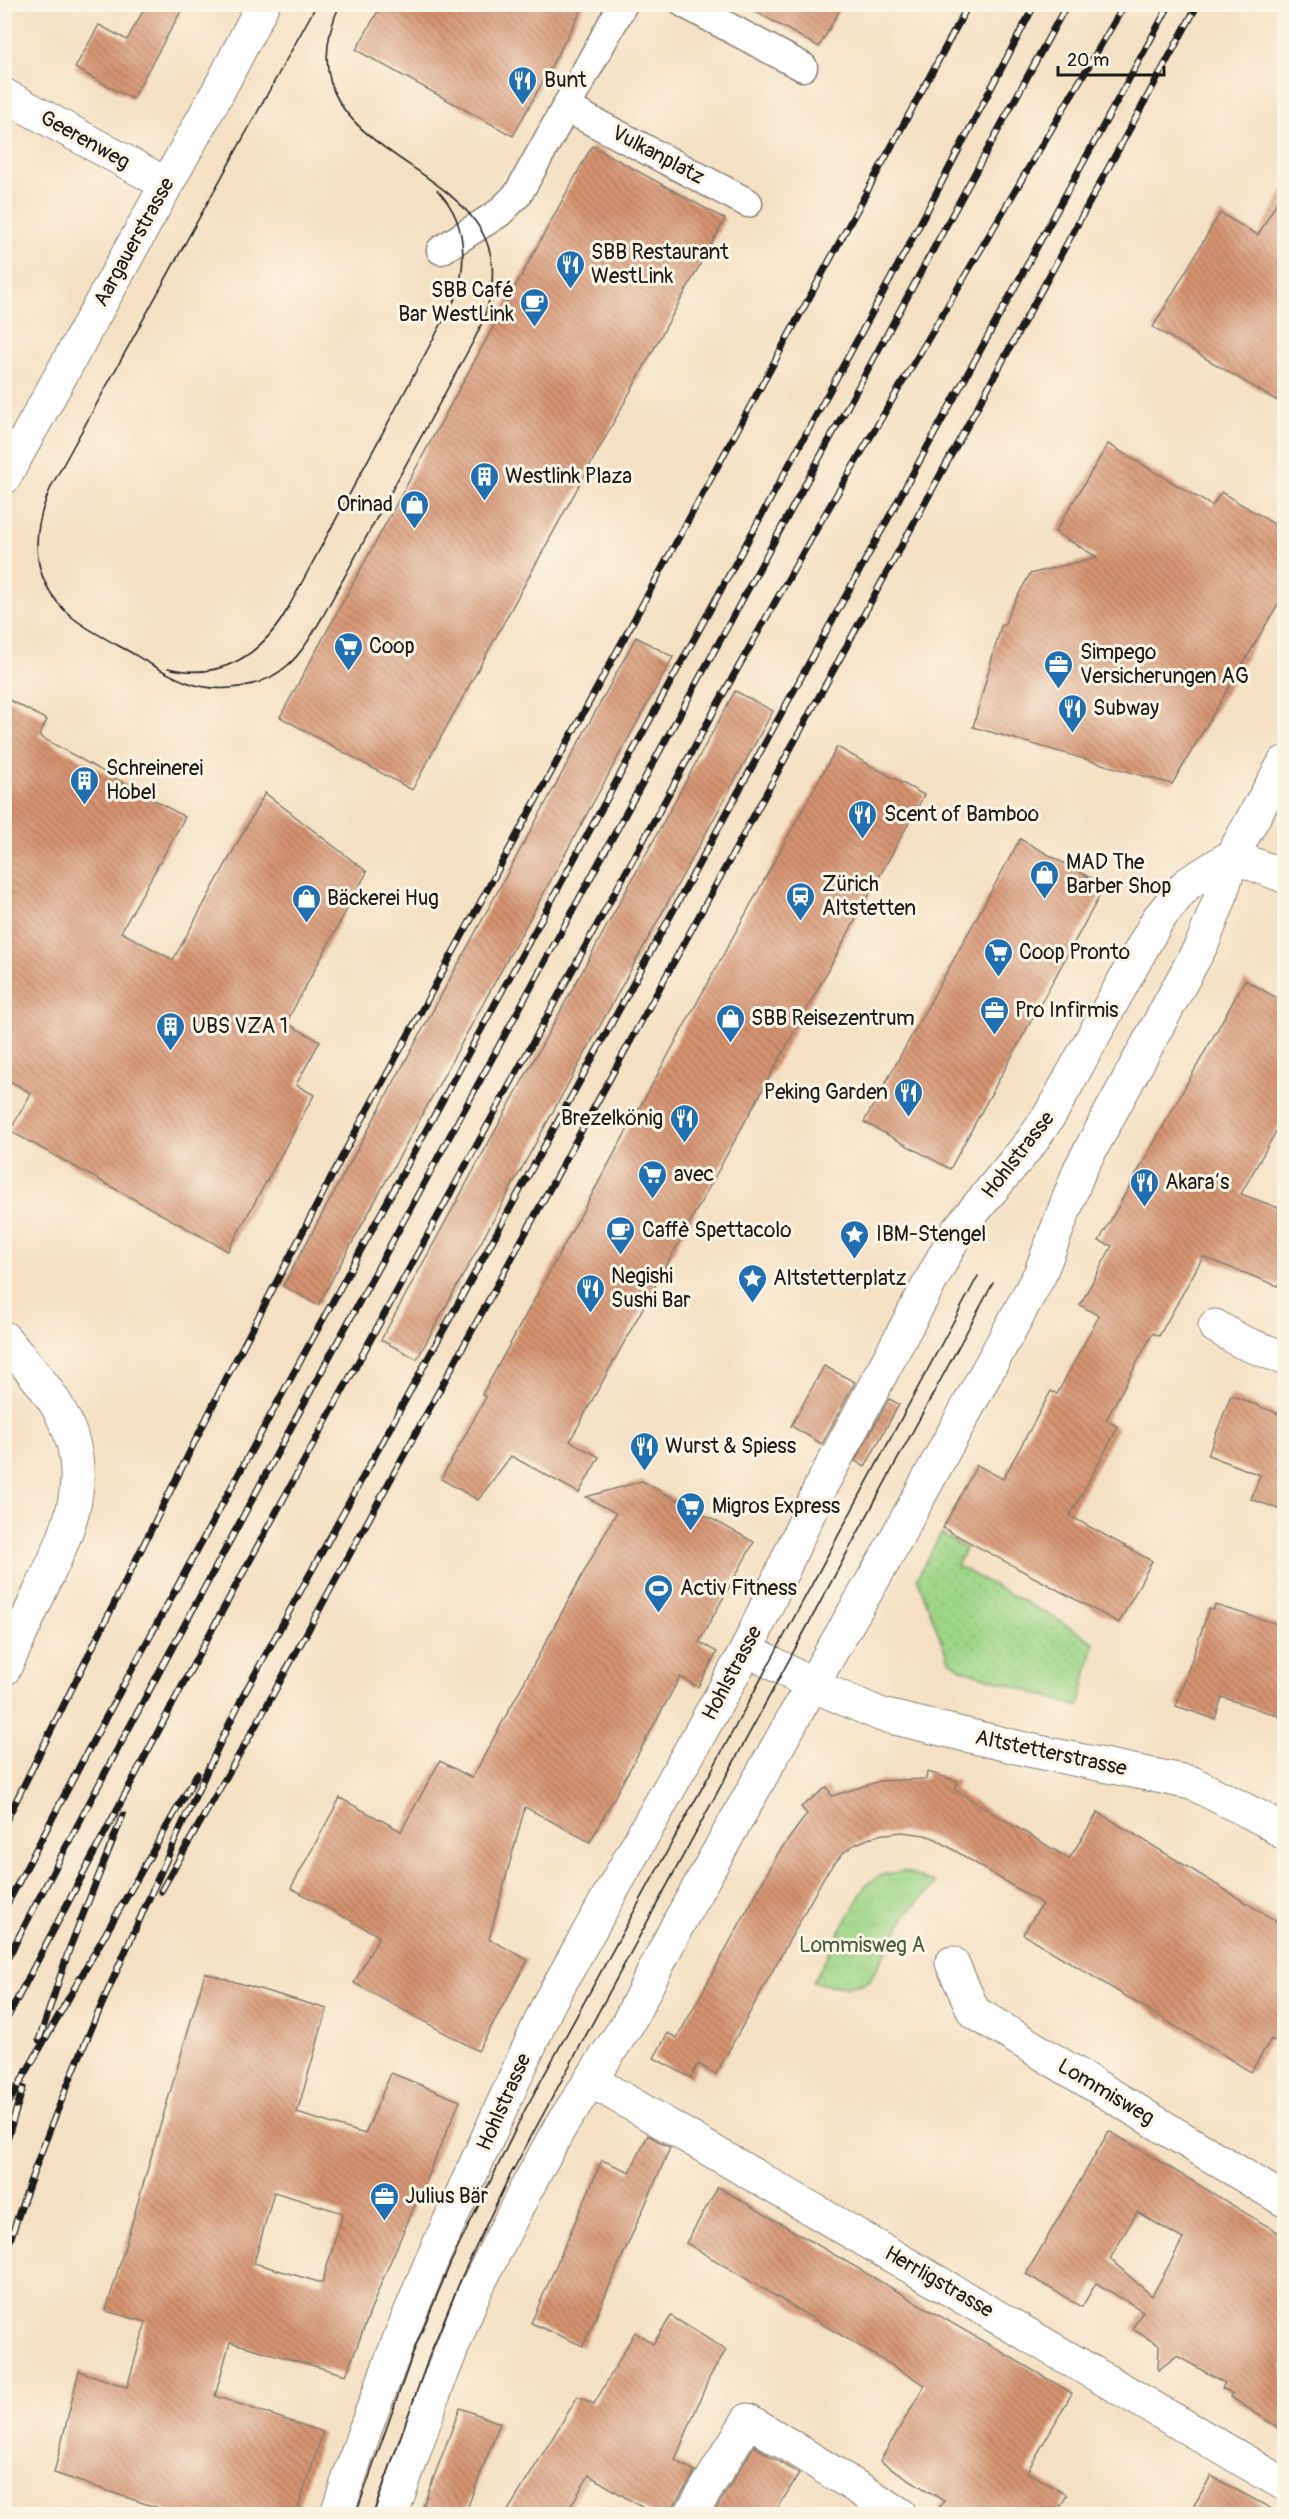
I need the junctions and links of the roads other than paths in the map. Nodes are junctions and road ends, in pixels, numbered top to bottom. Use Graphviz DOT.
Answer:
graph roads {
  1 [pos="263,4"];
  2 [pos="623,4"];
  3 [pos="685,4"];
  4 [pos="803,68"];
  5 [pos="4,95"];
  6 [pos="567,108"];
  7 [pos="166,184"];
  8 [pos="748,202"];
  9 [pos="441,250"];
  10 [pos="4,478"];
  11 [pos="1284,763"];
  12 [pos="1232,856"];
  13 [pos="1284,876"];
  14 [pos="1215,1326"];
  15 [pos="4,1338"];
  16 [pos="1284,1359"];
  17 [pos="747,1649"];
  18 [pos="4,1669"];
  19 [pos="812,1685"];
  20 [pos="1284,1833"];
  21 [pos="952,1963"];
  22 [pos="592,2081"];
  23 [pos="1284,2200"];
  24 [pos="1284,2484"];
  25 [pos="337,2514"];
  26 [pos="392,2514"];
  27 [pos="691,2514"];
  28 [pos="900,2514"];
  1 -- 7 [label="street, Aargauerstrasse"];
  2 -- 6 [label="street"];
  3 -- 4 [label="street"];
  5 -- 7 [label="street, Geerenweg"];
  6 -- 8 [label="street, Vulkanplatz"];
  6 -- 9 [label="street"];
  7 -- 10 [label="street, Aargauerstrasse"];
  11 -- 12 [label="street, Hohlstrasse"];
  12 -- 13 [label="street"];
  12 -- 17 [label="street, Hohlstrasse"];
  12 -- 19 [label="street, Hohlstrasse"];
  14 -- 16 [label="street"];
  15 -- 18 [label="street"];
  17 -- 19 [label="street, Altstetterstrasse"];
  17 -- 25 [label="street, Hohlstrasse"];
  19 -- 20 [label="street, Altstetterstrasse"];
  19 -- 22 [label="street, Hohlstrasse"];
  21 -- 23 [label="street, Lommisweg"];
  22 -- 24 [label="street, Herrligstrasse"];
  22 -- 26 [label="street, Hohlstrasse"];
  27 -- 28 [label="street"];
}
